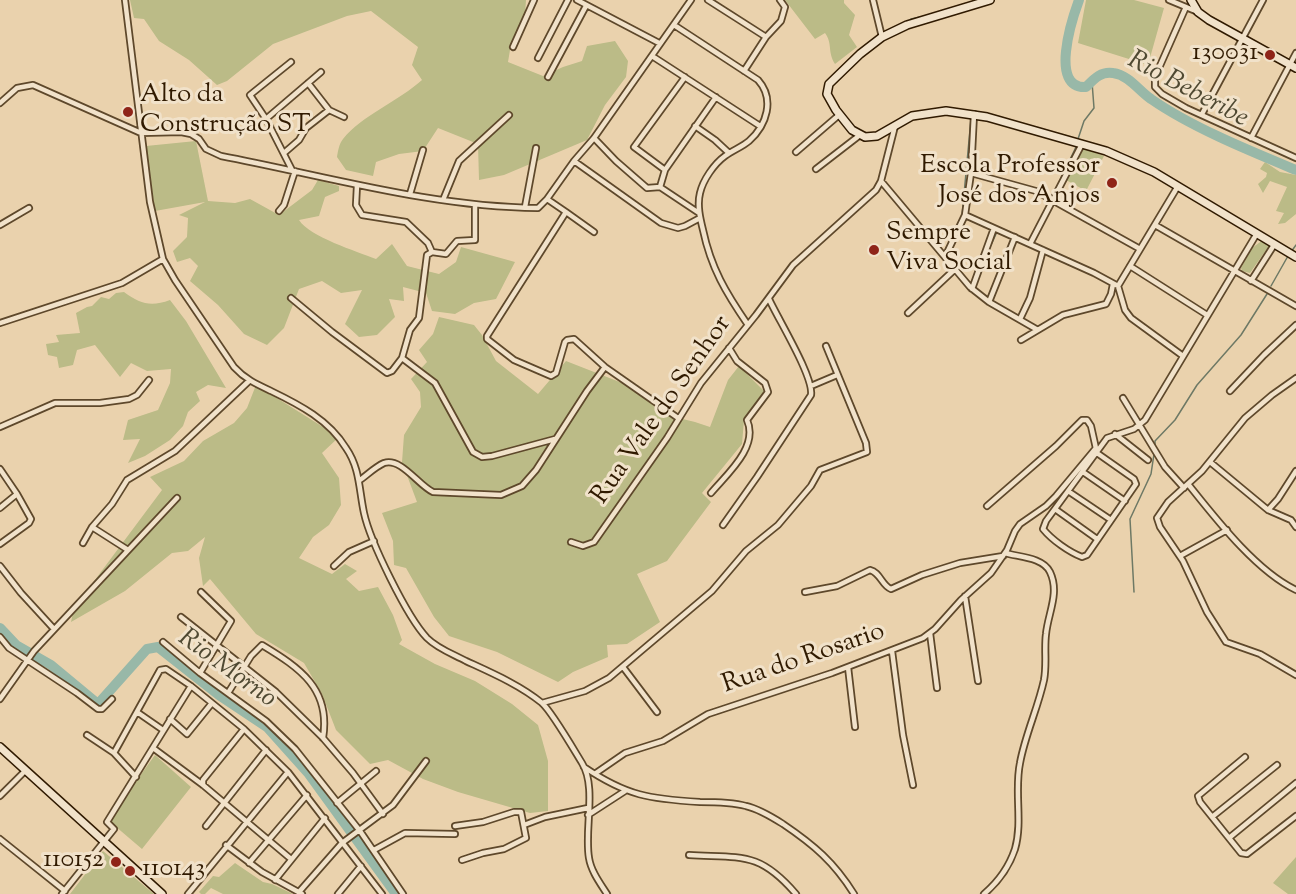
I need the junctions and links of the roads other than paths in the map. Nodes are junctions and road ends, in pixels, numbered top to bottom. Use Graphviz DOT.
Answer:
graph roads {
  1 [pos="125,0"];
  2 [pos="534,0"];
  3 [pos="568,0"];
  4 [pos="577,0"];
  5 [pos="691,0"];
  6 [pos="708,0"];
  7 [pos="780,0"];
  8 [pos="873,0"];
  9 [pos="990,0"];
  10 [pos="1168,0"];
  11 [pos="1263,0"];
  12 [pos="1191,2"];
  13 [pos="586,6"];
  14 [pos="674,25"];
  15 [pos="766,37"];
  16 [pos="882,37"];
  17 [pos="1242,39"];
  18 [pos="659,44"];
  19 [pos="513,47"];
  20 [pos="1296,53"];
  21 [pos="652,56"];
  22 [pos="538,58"];
  23 [pos="291,62"];
  24 [pos="1293,66"];
  25 [pos="744,71"];
  26 [pos="321,72"];
  27 [pos="548,77"];
  28 [pos="685,77"];
  29 [pos="308,83"];
  30 [pos="716,97"];
  31 [pos="0,103"];
  32 [pos="329,110"];
  33 [pos="974,114"];
  34 [pos="1202,114"];
  35 [pos="509,115"];
  36 [pos="839,115"];
  37 [pos="344,117"];
  38 [pos="266,119"];
  39 [pos="895,125"];
  40 [pos="695,126"];
  41 [pos="760,126"];
  42 [pos="141,133"];
  43 [pos="862,136"];
  44 [pos="594,138"];
  45 [pos="1251,138"];
  46 [pos="1079,143"];
  47 [pos="537,148"];
  48 [pos="423,150"];
  49 [pos="796,152"];
  50 [pos="284,153"];
  51 [pos="729,153"];
  52 [pos="1296,158"];
  53 [pos="574,160"];
  54 [pos="816,169"];
  55 [pos="665,170"];
  56 [pos="294,171"];
  57 [pos="971,173"];
  58 [pos="881,181"];
  59 [pos="357,185"];
  60 [pos="1178,186"];
  61 [pos="660,187"];
  62 [pos="410,194"];
  63 [pos="547,199"];
  64 [pos="443,200"];
  65 [pos="1054,200"];
  66 [pos="475,206"];
  67 [pos="525,207"];
  68 [pos="29,208"];
  69 [pos="279,211"];
  70 [pos="566,212"];
  71 [pos="965,215"];
  72 [pos="700,216"];
  73 [pos="0,225"];
  74 [pos="1155,225"];
  75 [pos="994,228"];
  76 [pos="594,232"];
  77 [pos="1256,235"];
  78 [pos="1015,237"];
  79 [pos="1030,244"];
  80 [pos="1274,245"];
  81 [pos="1140,249"];
  82 [pos="1043,250"];
  83 [pos="432,252"];
  84 [pos="1293,255"];
  85 [pos="945,257"];
  86 [pos="164,259"];
  87 [pos="1130,266"];
  88 [pos="954,270"];
  89 [pos="1233,271"];
  90 [pos="1251,281"];
  91 [pos="1115,285"];
  92 [pos="972,289"];
  93 [pos="291,298"];
  94 [pos="769,299"];
  95 [pos="989,302"];
  96 [pos="1296,306"];
  97 [pos="908,313"];
  98 [pos="1208,315"];
  99 [pos="1020,319"];
  100 [pos="0,323"];
  101 [pos="748,324"];
  102 [pos="1296,325"];
  103 [pos="1036,329"];
  104 [pos="1021,340"];
  105 [pos="826,346"];
  106 [pos="729,348"];
  107 [pos="1183,356"];
  108 [pos="402,358"];
  109 [pos="605,367"];
  110 [pos="837,375"];
  111 [pos="1296,378"];
  112 [pos="148,380"];
  113 [pos="249,381"];
  114 [pos="811,387"];
  115 [pos="1230,391"];
  116 [pos="1124,399"];
  117 [pos="678,418"];
  118 [pos="1140,426"];
  119 [pos="0,427"];
  120 [pos="1115,434"];
  121 [pos="555,439"];
  122 [pos="1096,451"];
  123 [pos="1148,460"];
  124 [pos="1210,462"];
  125 [pos="0,469"];
  126 [pos="1296,471"];
  127 [pos="1083,472"];
  128 [pos="360,480"];
  129 [pos="1186,486"];
  130 [pos="1068,491"];
  131 [pos="711,493"];
  132 [pos="18,494"];
  133 [pos="177,498"];
  134 [pos="1125,501"];
  135 [pos="987,506"];
  136 [pos="0,508"];
  137 [pos="1055,509"];
  138 [pos="1268,510"];
  139 [pos="1111,520"];
  140 [pos="723,525"];
  141 [pos="92,527"];
  142 [pos="1296,527"];
  143 [pos="1227,530"];
  144 [pos="1097,539"];
  145 [pos="374,542"];
  146 [pos="571,542"];
  147 [pos="83,543"];
  148 [pos="0,544"];
  149 [pos="128,550"];
  150 [pos="1004,555"];
  151 [pos="1180,556"];
  152 [pos="0,566"];
  153 [pos="334,566"];
  154 [pos="1296,590"];
  155 [pos="201,592"];
  156 [pos="805,592"];
  157 [pos="965,596"];
  158 [pos="181,617"];
  159 [pos="54,629"];
  160 [pos="930,633"];
  161 [pos="0,637"];
  162 [pos="162,642"];
  163 [pos="215,646"];
  164 [pos="892,651"];
  165 [pos="27,660"];
  166 [pos="244,666"];
  167 [pos="623,667"];
  168 [pos="848,667"];
  169 [pos="200,673"];
  170 [pos="1296,675"];
  171 [pos="978,681"];
  172 [pos="191,686"];
  173 [pos="937,688"];
  174 [pos="228,693"];
  175 [pos="0,699"];
  176 [pos="112,699"];
  177 [pos="213,703"];
  178 [pos="542,703"];
  179 [pos="657,711"];
  180 [pos="137,712"];
  181 [pos="170,719"];
  182 [pos="855,727"];
  183 [pos="244,729"];
  184 [pos="163,730"];
  185 [pos="87,735"];
  186 [pos="323,738"];
  187 [pos="0,747"];
  188 [pos="153,748"];
  189 [pos="266,750"];
  190 [pos="114,753"];
  191 [pos="1245,758"];
  192 [pos="426,761"];
  193 [pos="1277,765"];
  194 [pos="584,767"];
  195 [pos="26,771"];
  196 [pos="376,771"];
  197 [pos="288,772"];
  198 [pos="596,773"];
  199 [pos="135,777"];
  200 [pos="361,783"];
  201 [pos="1296,783"];
  202 [pos="203,785"];
  203 [pos="913,785"];
  204 [pos="625,791"];
  205 [pos="307,795"];
  206 [pos="0,796"];
  207 [pos="223,802"];
  208 [pos="337,803"];
  209 [pos="588,808"];
  210 [pos="383,813"];
  211 [pos="588,815"];
  212 [pos="1296,816"];
  213 [pos="1212,817"];
  214 [pos="325,818"];
  215 [pos="246,822"];
  216 [pos="524,825"];
  217 [pos="206,826"];
  218 [pos="455,826"];
  219 [pos="360,831"];
  220 [pos="455,834"];
  221 [pos="1229,837"];
  222 [pos="0,839"];
  223 [pos="267,841"];
  224 [pos="344,842"];
  225 [pos="105,843"];
  226 [pos="226,845"];
  227 [pos="374,850"];
  228 [pos="689,855"];
  229 [pos="291,859"];
  230 [pos="462,860"];
  231 [pos="249,863"];
  232 [pos="361,866"];
  233 [pos="275,880"];
  234 [pos="379,892"];
  235 [pos="64,893"];
  236 [pos="301,893"];
  237 [pos="162,894"];
  238 [pos="188,894"];
  239 [pos="338,894"];
  240 [pos="403,894"];
  241 [pos="607,894"];
  242 [pos="796,894"];
  243 [pos="854,894"];
  244 [pos="984,894"];
  1 -- 42 [label="street"];
  2 -- 19 [label="street"];
  3 -- 22 [label="street"];
  4 -- 13 [label="street"];
  5 -- 14 [label="street"];
  6 -- 15 [label="street"];
  7 -- 15 [label="street"];
  8 -- 16 [label="street"];
  9 -- 16 [label="street"];
  10 -- 12 [label="street"];
  11 -- 17 [label="street"];
  12 -- 17 [label="street"];
  12 -- 34 [label="street"];
  13 -- 18 [label="street"];
  13 -- 27 [label="street"];
  14 -- 18 [label="street"];
  14 -- 25 [label="street"];
  15 -- 25 [label="street"];
  16 -- 36 [label="street"];
  17 -- 24 [label="street"];
  17 -- 34 [label="street"];
  18 -- 21 [label="street"];
  20 -- 24 [label="street"];
  21 -- 28 [label="street"];
  21 -- 44 [label="street"];
  23 -- 38 [label="street"];
  24 -- 45 [label="street"];
  25 -- 41 [label="street"];
  26 -- 29 [label="street"];
  28 -- 30 [label="street"];
  28 -- 55 [label="street"];
  29 -- 32 [label="street"];
  29 -- 38 [label="street"];
  30 -- 40 [label="street"];
  30 -- 41 [label="street"];
  31 -- 42 [label="street"];
  32 -- 37 [label="street"];
  32 -- 50 [label="street"];
  33 -- 39 [label="street"];
  33 -- 46 [label="street"];
  33 -- 57 [label="street"];
  34 -- 45 [label="street"];
  35 -- 64 [label="street"];
  36 -- 43 [label="street"];
  36 -- 49 [label="street"];
  38 -- 50 [label="street"];
  39 -- 43 [label="street"];
  39 -- 58 [label="street"];
  40 -- 51 [label="street"];
  40 -- 55 [label="street"];
  41 -- 51 [label="street"];
  42 -- 56 [label="street"];
  42 -- 86 [label="street"];
  43 -- 54 [label="street"];
  44 -- 53 [label="street"];
  44 -- 61 [label="street"];
  45 -- 52 [label="street"];
  46 -- 60 [label="street"];
  46 -- 65 [label="street"];
  47 -- 67 [label="street"];
  48 -- 62 [label="street"];
  50 -- 56 [label="street"];
  51 -- 72 [label="street"];
  53 -- 63 [label="street"];
  53 -- 72 [label="street"];
  55 -- 61 [label="street"];
  56 -- 59 [label="street"];
  56 -- 69 [label="street"];
  57 -- 65 [label="street"];
  57 -- 71 [label="street"];
  58 -- 85 [label="street"];
  58 -- 94 [label="street, Rua Vale do Senhor"];
  59 -- 62 [label="street"];
  59 -- 83 [label="street"];
  60 -- 74 [label="street"];
  60 -- 77 [label="street"];
  61 -- 72 [label="street"];
  62 -- 64 [label="street"];
  63 -- 67 [label="street"];
  63 -- 70 [label="street"];
  64 -- 66 [label="street"];
  65 -- 79 [label="street"];
  65 -- 81 [label="street"];
  66 -- 67 [label="street"];
  66 -- 83 [label="street"];
  68 -- 73 [label="street"];
  70 -- 76 [label="street"];
  70 -- 109 [label="street"];
  71 -- 75 [label="street"];
  71 -- 85 [label="street"];
  72 -- 101 [label="street"];
  74 -- 81 [label="street"];
  74 -- 89 [label="street"];
  75 -- 78 [label="street"];
  75 -- 92 [label="street"];
  77 -- 80 [label="street"];
  77 -- 89 [label="street"];
  78 -- 79 [label="street"];
  78 -- 95 [label="street"];
  79 -- 82 [label="street"];
  80 -- 84 [label="street"];
  80 -- 90 [label="street"];
  81 -- 87 [label="street"];
  82 -- 91 [label="street"];
  82 -- 99 [label="street"];
  83 -- 108 [label="street"];
  85 -- 88 [label="street"];
  86 -- 100 [label="street"];
  86 -- 113 [label="street"];
  87 -- 91 [label="street"];
  87 -- 98 [label="street"];
  88 -- 92 [label="street"];
  88 -- 97 [label="street"];
  89 -- 90 [label="street"];
  89 -- 98 [label="street"];
  90 -- 96 [label="street"];
  91 -- 103 [label="street"];
  91 -- 107 [label="street"];
  92 -- 95 [label="street"];
  93 -- 108 [label="street"];
  94 -- 101 [label="street, Rua Vale do Senhor"];
  94 -- 114 [label="street"];
  95 -- 99 [label="street"];
  98 -- 107 [label="street"];
  99 -- 103 [label="street"];
  101 -- 106 [label="street, Rua Vale do Senhor"];
  102 -- 115 [label="street"];
  103 -- 104 [label="street"];
  105 -- 110 [label="street"];
  106 -- 117 [label="street, Rua Vale do Senhor"];
  106 -- 131 [label="street"];
  107 -- 118 [label="street"];
  108 -- 121 [label="street"];
  109 -- 117 [label="street"];
  109 -- 121 [label="street"];
  110 -- 114 [label="street"];
  110 -- 167 [label="street"];
  111 -- 124 [label="street"];
  112 -- 119 [label="street"];
  113 -- 128 [label="street"];
  113 -- 141 [label="street"];
  114 -- 140 [label="street"];
  116 -- 118 [label="street"];
  117 -- 146 [label="street, Rua Vale do Senhor"];
  118 -- 120 [label="street"];
  118 -- 129 [label="street"];
  120 -- 122 [label="street"];
  120 -- 123 [label="street"];
  121 -- 128 [label="street"];
  122 -- 127 [label="street"];
  122 -- 134 [label="street"];
  122 -- 135 [label="street"];
  122 -- 150 [label="street, Rua do Rosario"];
  124 -- 129 [label="street"];
  124 -- 138 [label="street"];
  125 -- 132 [label="street"];
  126 -- 138 [label="street"];
  127 -- 130 [label="street"];
  127 -- 134 [label="street"];
  128 -- 145 [label="street"];
  129 -- 143 [label="street"];
  129 -- 151 [label="street"];
  130 -- 137 [label="street"];
  130 -- 139 [label="street"];
  132 -- 136 [label="street"];
  132 -- 148 [label="street"];
  133 -- 149 [label="street"];
  134 -- 139 [label="street"];
  137 -- 144 [label="street"];
  137 -- 144 [label="street"];
  138 -- 142 [label="street"];
  139 -- 144 [label="street"];
  141 -- 147 [label="street"];
  141 -- 149 [label="street"];
  143 -- 151 [label="street"];
  143 -- 154 [label="street"];
  145 -- 153 [label="street"];
  145 -- 178 [label="street"];
  149 -- 159 [label="street"];
  150 -- 156 [label="street"];
  150 -- 157 [label="street, Rua do Rosario"];
  150 -- 244 [label="street"];
  151 -- 170 [label="street"];
  152 -- 159 [label="street"];
  155 -- 163 [label="street"];
  157 -- 160 [label="street, Rua do Rosario"];
  157 -- 171 [label="street"];
  158 -- 163 [label="street"];
  159 -- 165 [label="street"];
  160 -- 164 [label="street, Rua do Rosario"];
  160 -- 173 [label="street"];
  161 -- 165 [label="street"];
  162 -- 169 [label="street"];
  163 -- 166 [label="street"];
  163 -- 169 [label="street"];
  164 -- 168 [label="street, Rua do Rosario"];
  164 -- 203 [label="street"];
  165 -- 175 [label="street"];
  165 -- 176 [label="street"];
  166 -- 174 [label="street"];
  166 -- 186 [label="street"];
  166 -- 186 [label="street"];
  167 -- 178 [label="street"];
  167 -- 179 [label="street"];
  168 -- 182 [label="street"];
  168 -- 198 [label="street, Rua do Rosario"];
  169 -- 174 [label="street"];
  172 -- 177 [label="street"];
  172 -- 180 [label="street"];
  172 -- 181 [label="street"];
  174 -- 208 [label="street"];
  177 -- 181 [label="street"];
  177 -- 183 [label="street"];
  178 -- 194 [label="street"];
  180 -- 184 [label="street"];
  180 -- 190 [label="street"];
  181 -- 184 [label="street"];
  183 -- 189 [label="street"];
  183 -- 202 [label="street"];
  184 -- 188 [label="street"];
  185 -- 190 [label="street"];
  186 -- 200 [label="street"];
  187 -- 195 [label="street"];
  188 -- 199 [label="street"];
  188 -- 202 [label="street"];
  189 -- 197 [label="street"];
  189 -- 207 [label="street"];
  190 -- 199 [label="street"];
  191 -- 213 [label="street"];
  192 -- 210 [label="street"];
  193 -- 213 [label="street"];
  194 -- 198 [label="street"];
  194 -- 209 [label="street"];
  195 -- 206 [label="street"];
  195 -- 225 [label="street"];
  196 -- 200 [label="street"];
  197 -- 205 [label="street"];
  197 -- 215 [label="street"];
  198 -- 204 [label="street"];
  199 -- 225 [label="street"];
  200 -- 208 [label="street"];
  200 -- 210 [label="street"];
  201 -- 221 [label="street"];
  202 -- 207 [label="street"];
  204 -- 211 [label="street"];
  204 -- 243 [label="street"];
  205 -- 214 [label="street"];
  205 -- 223 [label="street"];
  207 -- 215 [label="street"];
  207 -- 217 [label="street"];
  208 -- 219 [label="street"];
  209 -- 211 [label="street"];
  209 -- 216 [label="street"];
  210 -- 219 [label="street"];
  211 -- 241 [label="street"];
  212 -- 221 [label="street"];
  213 -- 221 [label="street"];
  214 -- 224 [label="street"];
  214 -- 229 [label="street"];
  215 -- 223 [label="street"];
  215 -- 226 [label="street"];
  216 -- 218 [label="street"];
  216 -- 230 [label="street"];
  219 -- 224 [label="street"];
  219 -- 227 [label="street"];
  220 -- 227 [label="street"];
  222 -- 235 [label="street"];
  223 -- 229 [label="street"];
  223 -- 231 [label="street"];
  224 -- 232 [label="street"];
  224 -- 236 [label="street"];
  225 -- 235 [label="street"];
  225 -- 237 [label="street"];
  226 -- 231 [label="street"];
  226 -- 238 [label="street"];
  227 -- 240 [label="street"];
  228 -- 242 [label="street"];
  229 -- 233 [label="street"];
  231 -- 233 [label="street"];
  232 -- 234 [label="street"];
  232 -- 239 [label="street"];
  233 -- 236 [label="street"];
}
